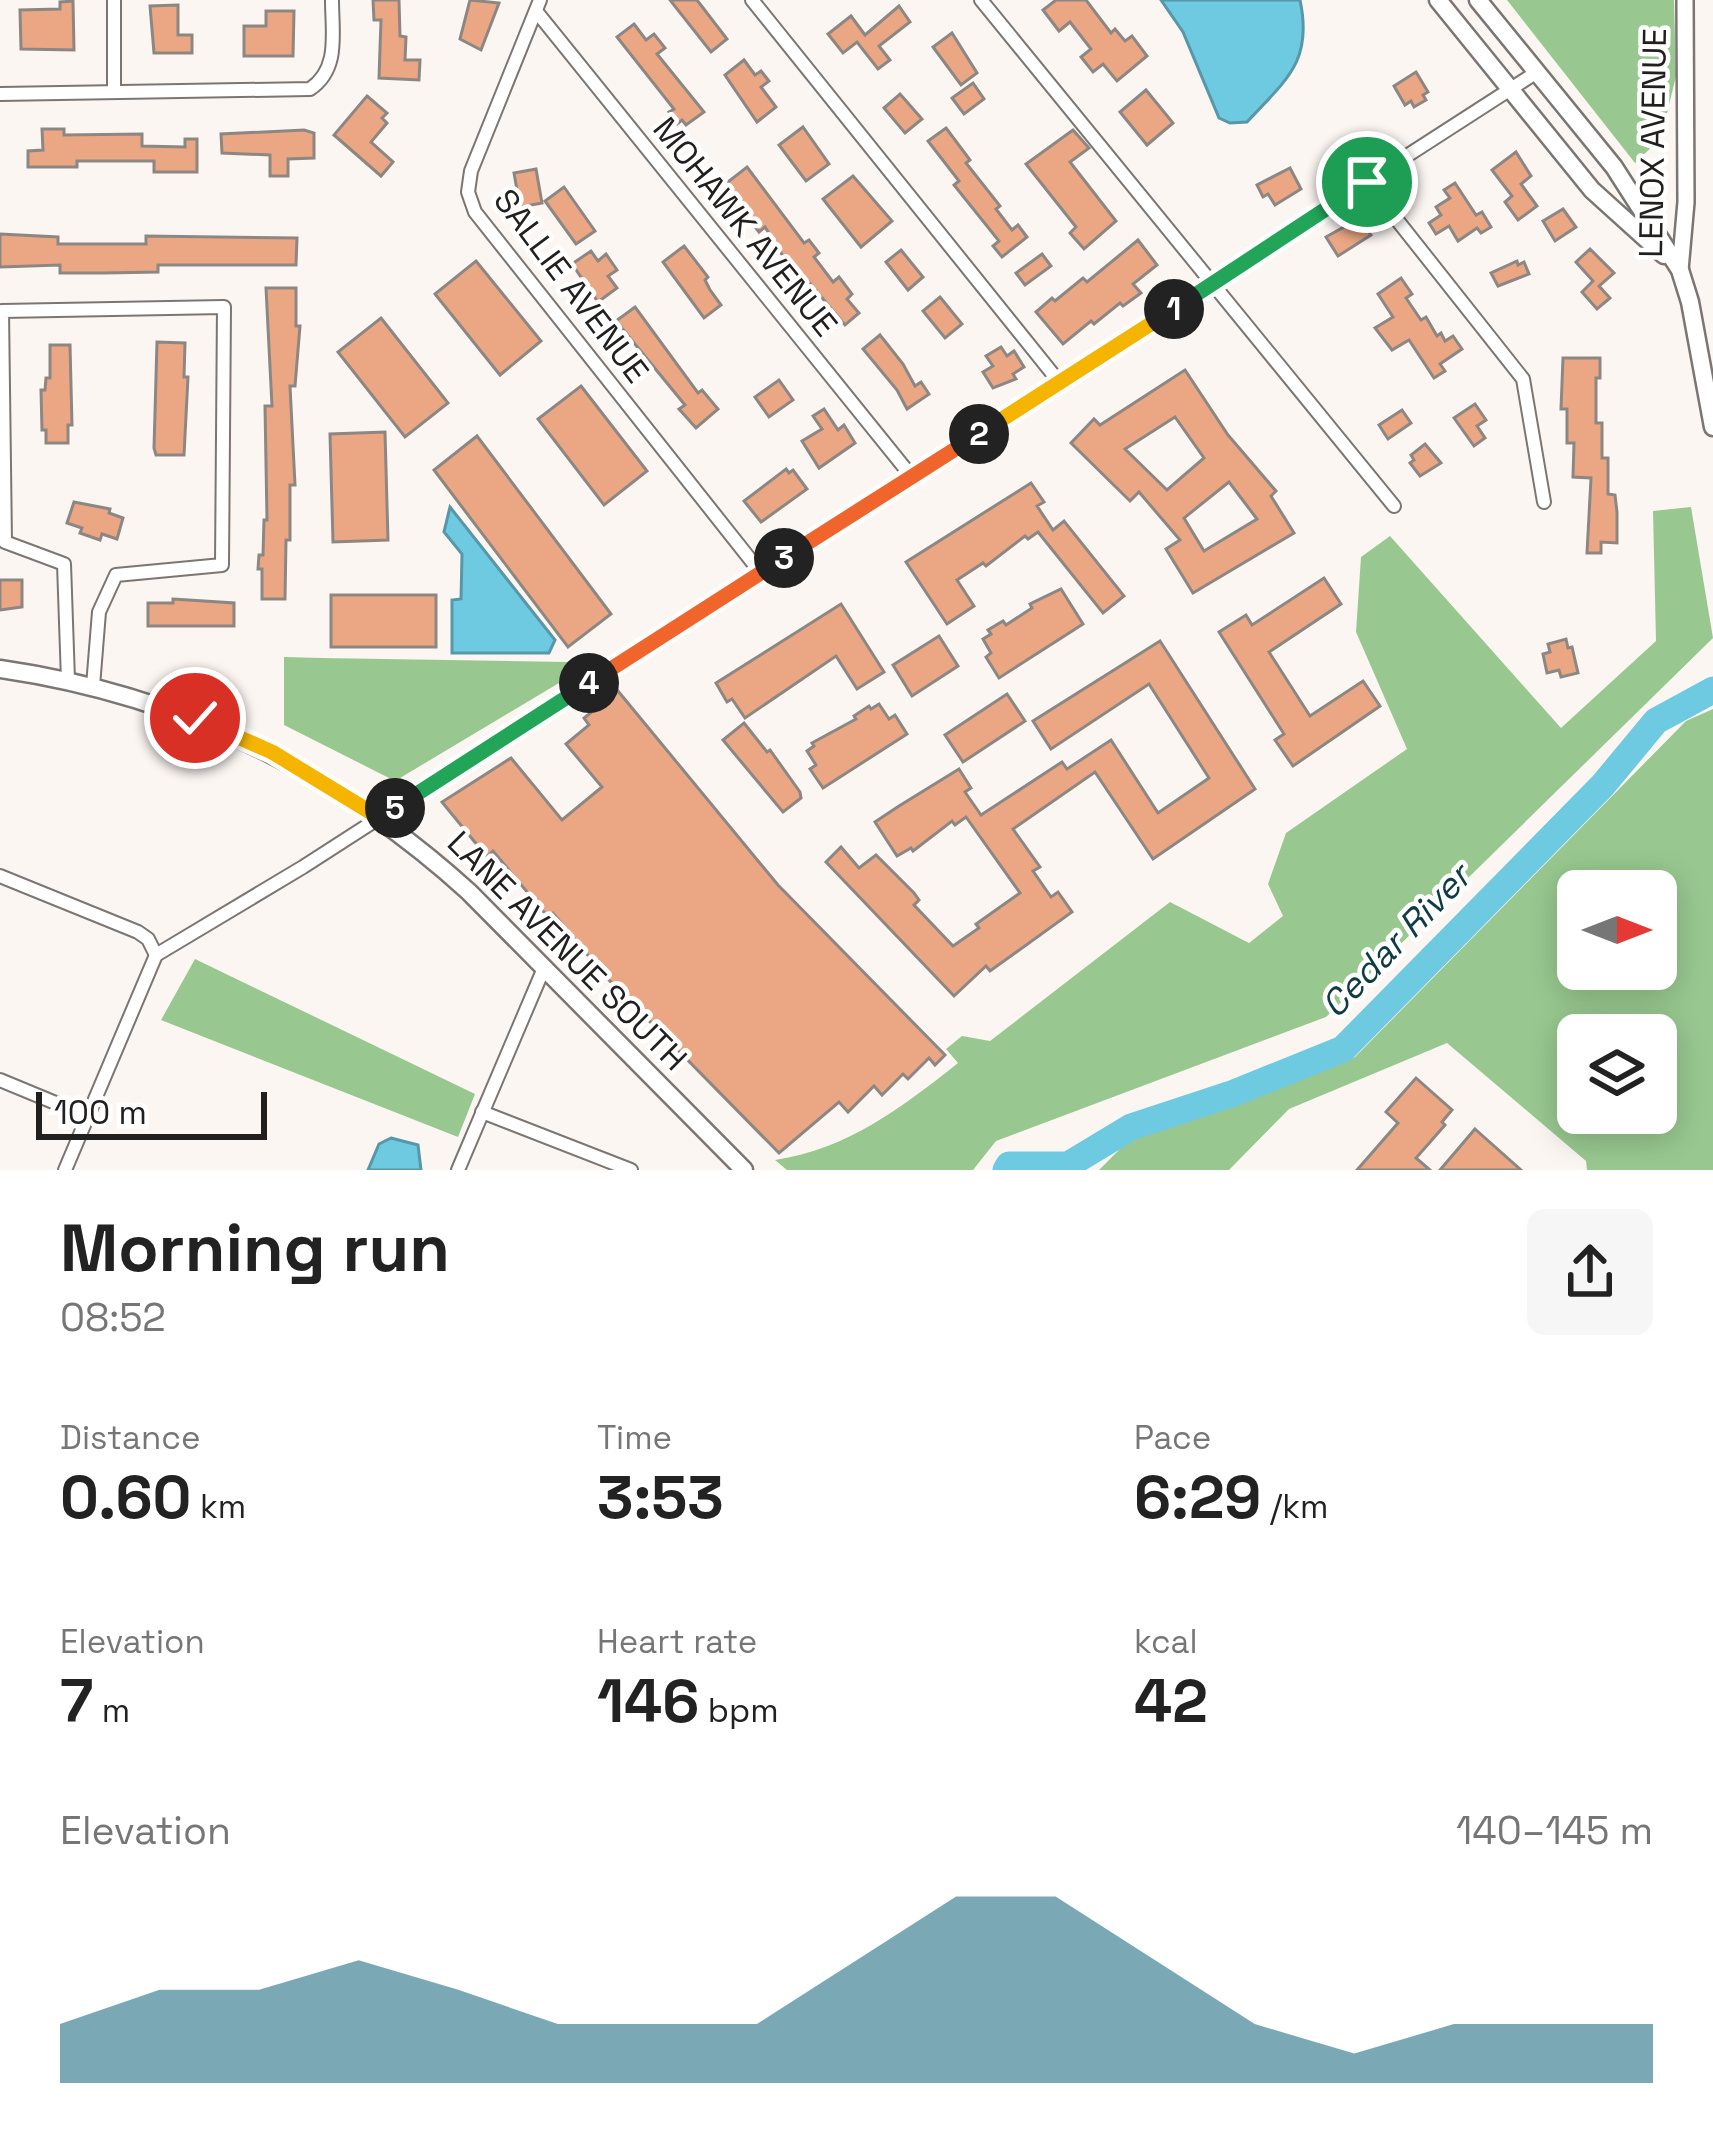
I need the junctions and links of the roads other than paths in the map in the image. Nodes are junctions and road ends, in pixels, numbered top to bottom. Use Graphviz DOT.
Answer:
graph roads {
  1 [pos="114,0"];
  2 [pos="332,0"];
  3 [pos="752,0"];
  4 [pos="981,0"];
  5 [pos="1438,0"];
  6 [pos="1478,0"];
  7 [pos="1684,0"];
  8 [pos="538,5"];
  9 [pos="1537,72"];
  10 [pos="1511,90"];
  11 [pos="114,92"];
  12 [pos="0,94"];
  13 [pos="1367,182"];
  14 [pos="1680,270"];
  15 [pos="1214,284"];
  16 [pos="1060,383"];
  17 [pos="1713,428"];
  18 [pos="912,477"];
  19 [pos="1544,502"];
  20 [pos="1394,506"];
  21 [pos="761,573"];
  22 [pos="0,670"];
  23 [pos="68,680"];
  24 [pos="93,686"];
  25 [pos="380,818"];
  26 [pos="0,876"];
  27 [pos="156,955"];
  28 [pos="544,968"];
  29 [pos="0,1080"];
  30 [pos="482,1112"];
  31 [pos="87,1116"];
  32 [pos="65,1170"];
  33 [pos="458,1170"];
  34 [pos="631,1170"];
  35 [pos="744,1170"];
  1 -- 11 [label="street"];
  2 -- 11 [label="street"];
  3 -- 16 [label="street"];
  4 -- 15 [label="street"];
  5 -- 10 [label="main road"];
  6 -- 9 [label="main road"];
  7 -- 14 [label="street, LENOX AVENUE"];
  8 -- 18 [label="street, MOHAWK AVENUE"];
  8 -- 21 [label="street, SALLIE AVENUE"];
  9 -- 10 [label="street"];
  9 -- 14 [label="main road"];
  10 -- 13 [label="street"];
  10 -- 14 [label="main road"];
  11 -- 12 [label="street"];
  13 -- 15 [label="street"];
  13 -- 19 [label="street"];
  14 -- 17 [label="main road, LENOX AVENUE"];
  15 -- 16 [label="street"];
  15 -- 20 [label="street"];
  16 -- 18 [label="street"];
  18 -- 21 [label="street"];
  21 -- 25 [label="street"];
  22 -- 23 [label="main road, LANE AVENUE SOUTH"];
  23 -- 24 [label="main road, LANE AVENUE SOUTH"];
  23 -- 24 [label="street"];
  24 -- 25 [label="main road, LANE AVENUE SOUTH"];
  25 -- 27 [label="street"];
  25 -- 28 [label="main road, LANE AVENUE SOUTH"];
  26 -- 27 [label="street"];
  27 -- 31 [label="street"];
  28 -- 30 [label="street"];
  28 -- 35 [label="main road, LANE AVENUE SOUTH"];
  29 -- 31 [label="street"];
  30 -- 33 [label="street"];
  30 -- 34 [label="street"];
  31 -- 32 [label="street"];
}
